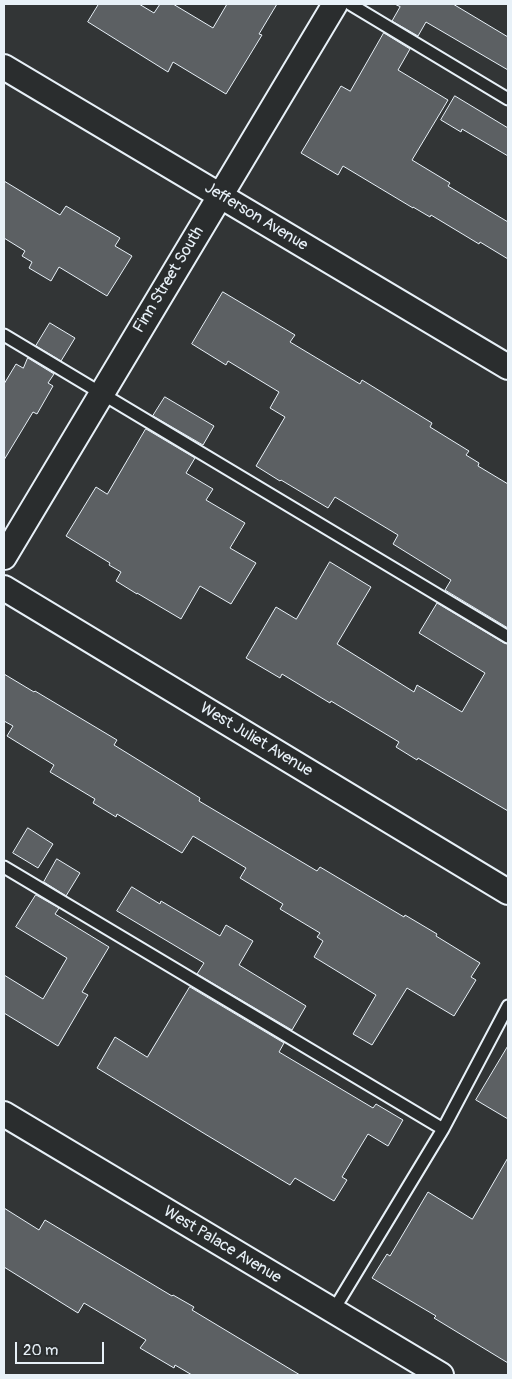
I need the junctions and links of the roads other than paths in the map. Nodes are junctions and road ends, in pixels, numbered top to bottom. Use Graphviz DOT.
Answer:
graph roads {
  1 [pos="335,4"];
  2 [pos="350,4"];
  3 [pos="4,67"];
  4 [pos="508,99"];
  5 [pos="220,195"];
  6 [pos="4,335"];
  7 [pos="508,367"];
  8 [pos="102,393"];
  9 [pos="4,557"];
  10 [pos="4,588"];
  11 [pos="508,637"];
  12 [pos="4,867"];
  13 [pos="508,892"];
  14 [pos="508,1006"];
  15 [pos="4,1114"];
  16 [pos="443,1129"];
  17 [pos="333,1311"];
  18 [pos="441,1375"];
  1 -- 5 [label="street, Finn Street South"];
  2 -- 4 [label="lane"];
  3 -- 5 [label="street, Jefferson Avenue"];
  5 -- 7 [label="street, Jefferson Avenue"];
  5 -- 8 [label="street, Finn Street South"];
  6 -- 8 [label="lane"];
  8 -- 9 [label="street, Finn Street South"];
  8 -- 11 [label="lane"];
  10 -- 13 [label="street, West Juliet Avenue"];
  12 -- 16 [label="lane"];
  14 -- 16 [label="lane"];
  15 -- 17 [label="street, West Palace Avenue"];
  16 -- 17 [label="lane"];
  17 -- 18 [label="street, West Palace Avenue"];
}
